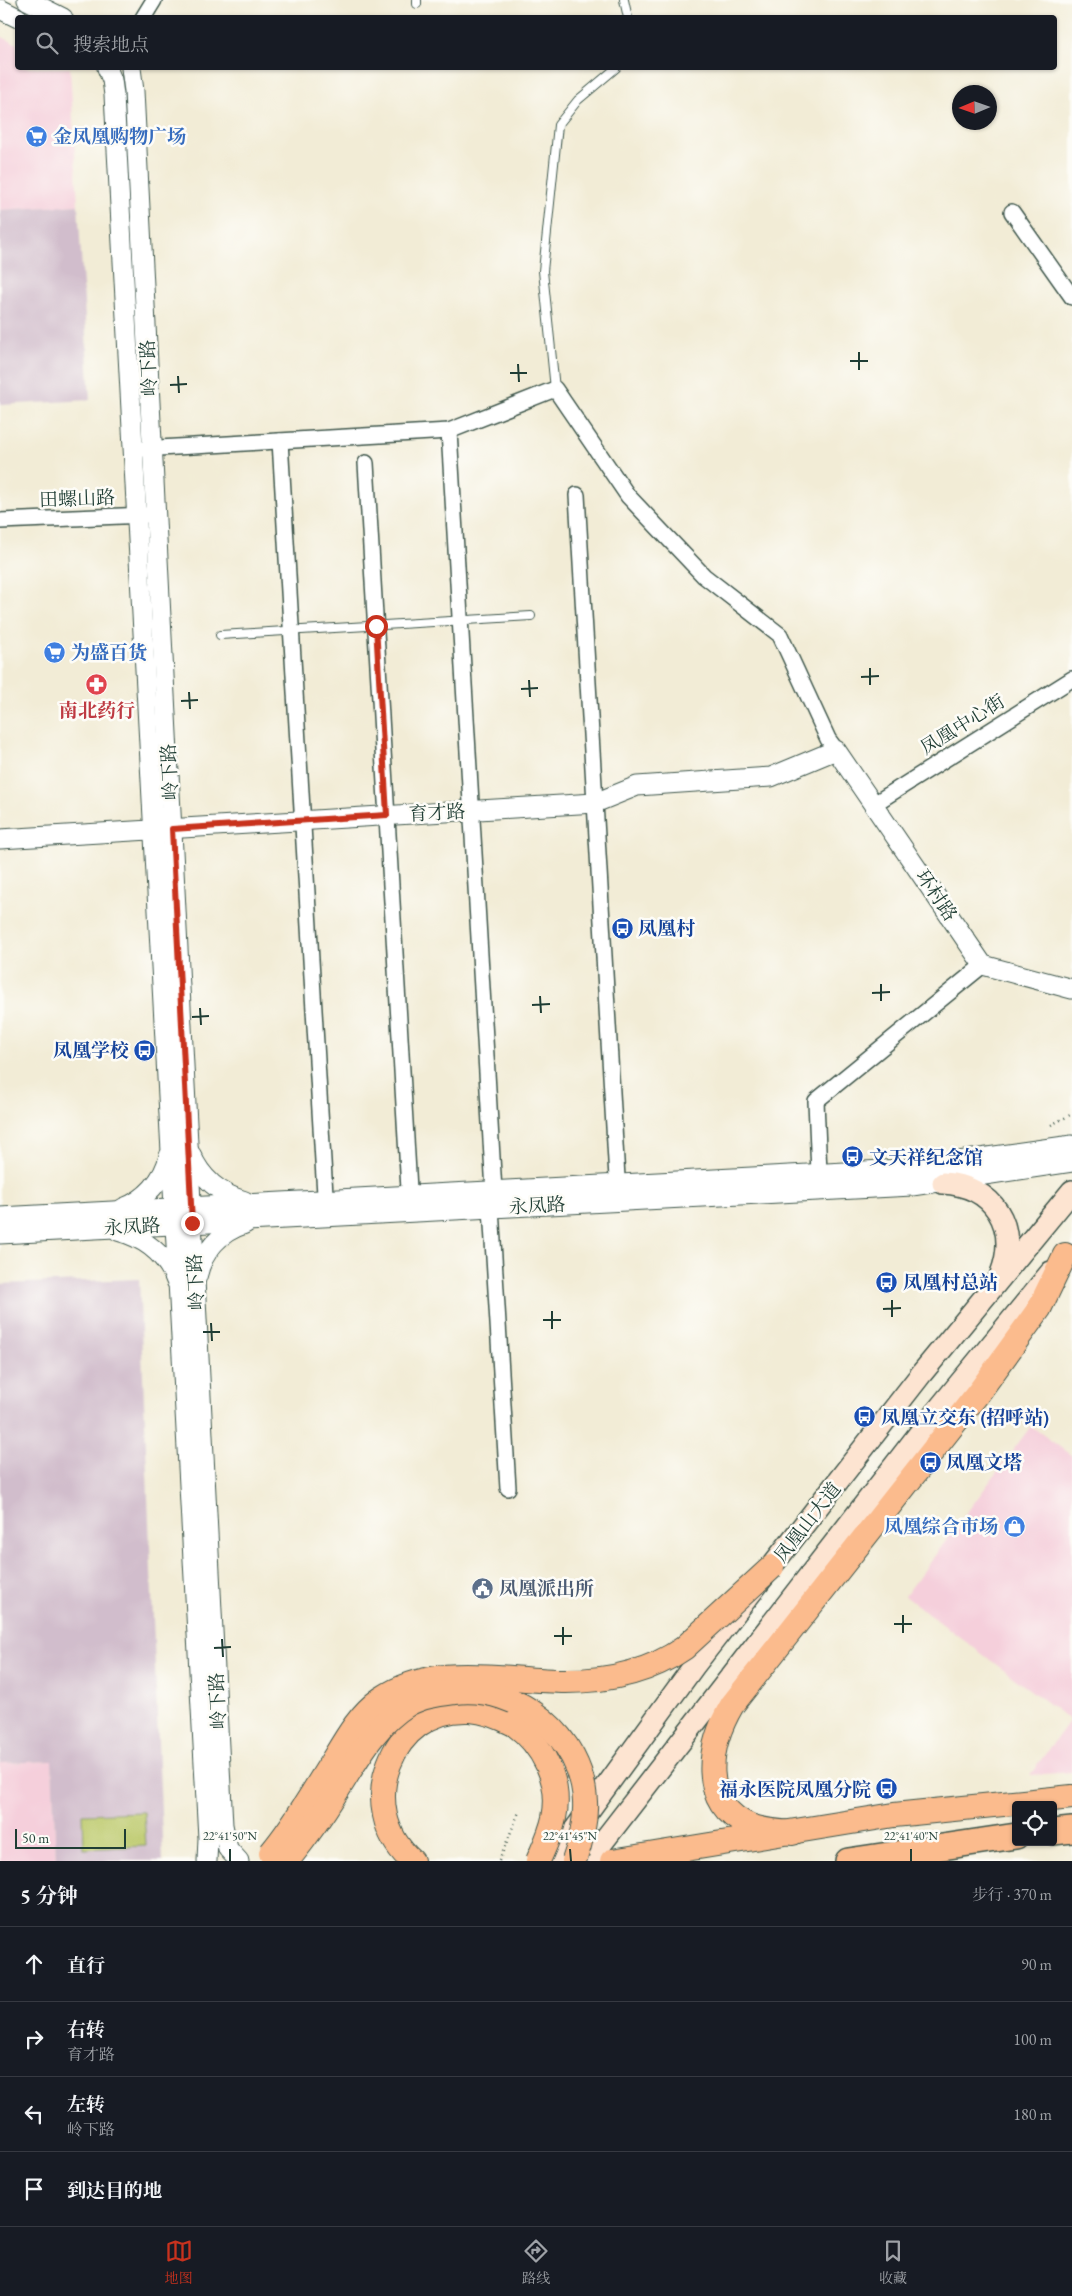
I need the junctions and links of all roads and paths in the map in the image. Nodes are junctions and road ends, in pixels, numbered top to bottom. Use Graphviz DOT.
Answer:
graph roads {
  1 [pos="27,0"];
  2 [pos="154,0"];
  3 [pos="624,0"];
  4 [pos="0,9"];
  5 [pos="57,15"];
  6 [pos="145,15"];
  7 [pos="627,15"];
  8 [pos="15,16"];
  9 [pos="108,70"];
  10 [pos="131,70"];
  11 [pos="614,70"];
  12 [pos="1012,212"];
  13 [pos="1072,297"];
  14 [pos="555,389"];
  15 [pos="449,431"];
  16 [pos="280,441"];
  17 [pos="143,449"];
  18 [pos="366,463"];
  19 [pos="577,495"];
  20 [pos="146,515"];
  21 [pos="0,522"];
  22 [pos="532,616"];
  23 [pos="460,620"];
  24 [pos="376,626"];
  25 [pos="292,630"];
  26 [pos="220,635"];
  27 [pos="1072,679"];
  28 [pos="836,750"];
  29 [pos="595,803"];
  30 [pos="874,804"];
  31 [pos="471,810"];
  32 [pos="387,815"];
  33 [pos="303,820"];
  34 [pos="163,830"];
  35 [pos="0,839"];
  36 [pos="983,965"];
  37 [pos="1072,989"];
  38 [pos="1072,1114"];
  39 [pos="1051,1125"];
  40 [pos="179,1141"];
  41 [pos="1072,1145"];
  42 [pos="1072,1162"];
  43 [pos="819,1173"];
  44 [pos="943,1182"];
  45 [pos="1072,1191"];
  46 [pos="618,1193"];
  47 [pos="492,1199"];
  48 [pos="410,1204"];
  49 [pos="326,1208"];
  50 [pos="263,1211"];
  51 [pos="183,1216"];
  52 [pos="0,1217"];
  53 [pos="105,1220"];
  54 [pos="0,1234"];
  55 [pos="1068,1251"];
  56 [pos="1000,1279"];
  57 [pos="187,1293"];
  58 [pos="508,1488"];
  59 [pos="772,1567"];
  60 [pos="1072,1797"];
  61 [pos="518,1812"];
  62 [pos="1072,1830"];
  63 [pos="1057,1832"];
  64 [pos="793,1833"];
  65 [pos="1012,1837"];
  66 [pos="277,1858"];
  67 [pos="207,1861"];
  68 [pos="240,1861"];
  69 [pos="412,1861"];
  70 [pos="499,1861"];
  71 [pos="538,1861"];
  72 [pos="552,1861"];
  73 [pos="574,1861"];
  74 [pos="588,1861"];
  75 [pos="612,1861"];
  76 [pos="848,1861"];
  1 -- 5 [label="street"];
  2 -- 6 [label="street"];
  3 -- 7 [label="lane"];
  4 -- 8 [label="street"];
  9 -- 17 [label="street, 岭下路"];
  10 -- 17 [label="street, 岭下路"];
  11 -- 14 [label="lane"];
  12 -- 13 [label="street"];
  14 -- 15 [label="street"];
  14 -- 28 [label="street"];
  15 -- 16 [label="street"];
  15 -- 23 [label="street"];
  16 -- 17 [label="street"];
  16 -- 25 [label="street"];
  17 -- 20 [label="street, 岭下路"];
  18 -- 24 [label="street"];
  19 -- 29 [label="street"];
  20 -- 21 [label="street, 田螺山路"];
  20 -- 34 [label="street, 岭下路"];
  22 -- 23 [label="lane"];
  23 -- 24 [label="lane"];
  23 -- 31 [label="street"];
  24 -- 25 [label="lane"];
  24 -- 32 [label="street"];
  25 -- 26 [label="lane"];
  25 -- 33 [label="street"];
  27 -- 30 [label="street, 凤凰中心街"];
  28 -- 29 [label="street, 育才路"];
  28 -- 30 [label="street, 环村路"];
  29 -- 31 [label="street, 育才路"];
  29 -- 46 [label="street"];
  30 -- 36 [label="street, 环村路"];
  31 -- 32 [label="street, 育才路"];
  31 -- 47 [label="street"];
  32 -- 33 [label="street, 育才路"];
  32 -- 48 [label="street"];
  33 -- 34 [label="street, 育才路"];
  33 -- 49 [label="street"];
  34 -- 35 [label="street, 育才路"];
  34 -- 40 [label="street, 岭下路"];
  36 -- 37 [label="street"];
  36 -- 43 [label="street"];
  38 -- 39 [label="path"];
  40 -- 50 [label="street"];
  40 -- 51 [label="street, 岭下路"];
  40 -- 53 [label="street"];
  41 -- 43 [label="street, 永凤路"];
  42 -- 44 [label="street, 永凤路"];
  43 -- 46 [label="street, 永凤路"];
  44 -- 46 [label="street, 永凤路"];
  44 -- 56 [label="main road"];
  45 -- 56 [label="main road, 凤凰山大道"];
  46 -- 47 [label="street, 永凤路"];
  47 -- 48 [label="street, 永凤路"];
  47 -- 58 [label="street"];
  48 -- 49 [label="street, 永凤路"];
  49 -- 50 [label="street, 永凤路"];
  50 -- 51 [label="street, 永凤路"];
  50 -- 57 [label="street"];
  51 -- 53 [label="street, 永凤路"];
  51 -- 57 [label="street, 岭下路"];
  52 -- 53 [label="street, 永凤路"];
  53 -- 54 [label="street, 永凤路"];
  53 -- 57 [label="street"];
  55 -- 64 [label="main road"];
  55 -- 74 [label="main road, 凤凰山大道"];
  56 -- 59 [label="main road, 凤凰山大道"];
  57 -- 67 [label="street, 岭下路"];
  57 -- 68 [label="street, 岭下路"];
  59 -- 66 [label="main road, bridge"];
  59 -- 72 [label="main road, 凤凰山大道, bridge"];
  60 -- 64 [label="main road"];
  61 -- 70 [label="path"];
  62 -- 63 [label="highway"];
  64 -- 75 [label="main road"];
  65 -- 76 [label="highway"];
  66 -- 73 [label="main road, bridge"];
  69 -- 71 [label="main road, bridge"];
}
